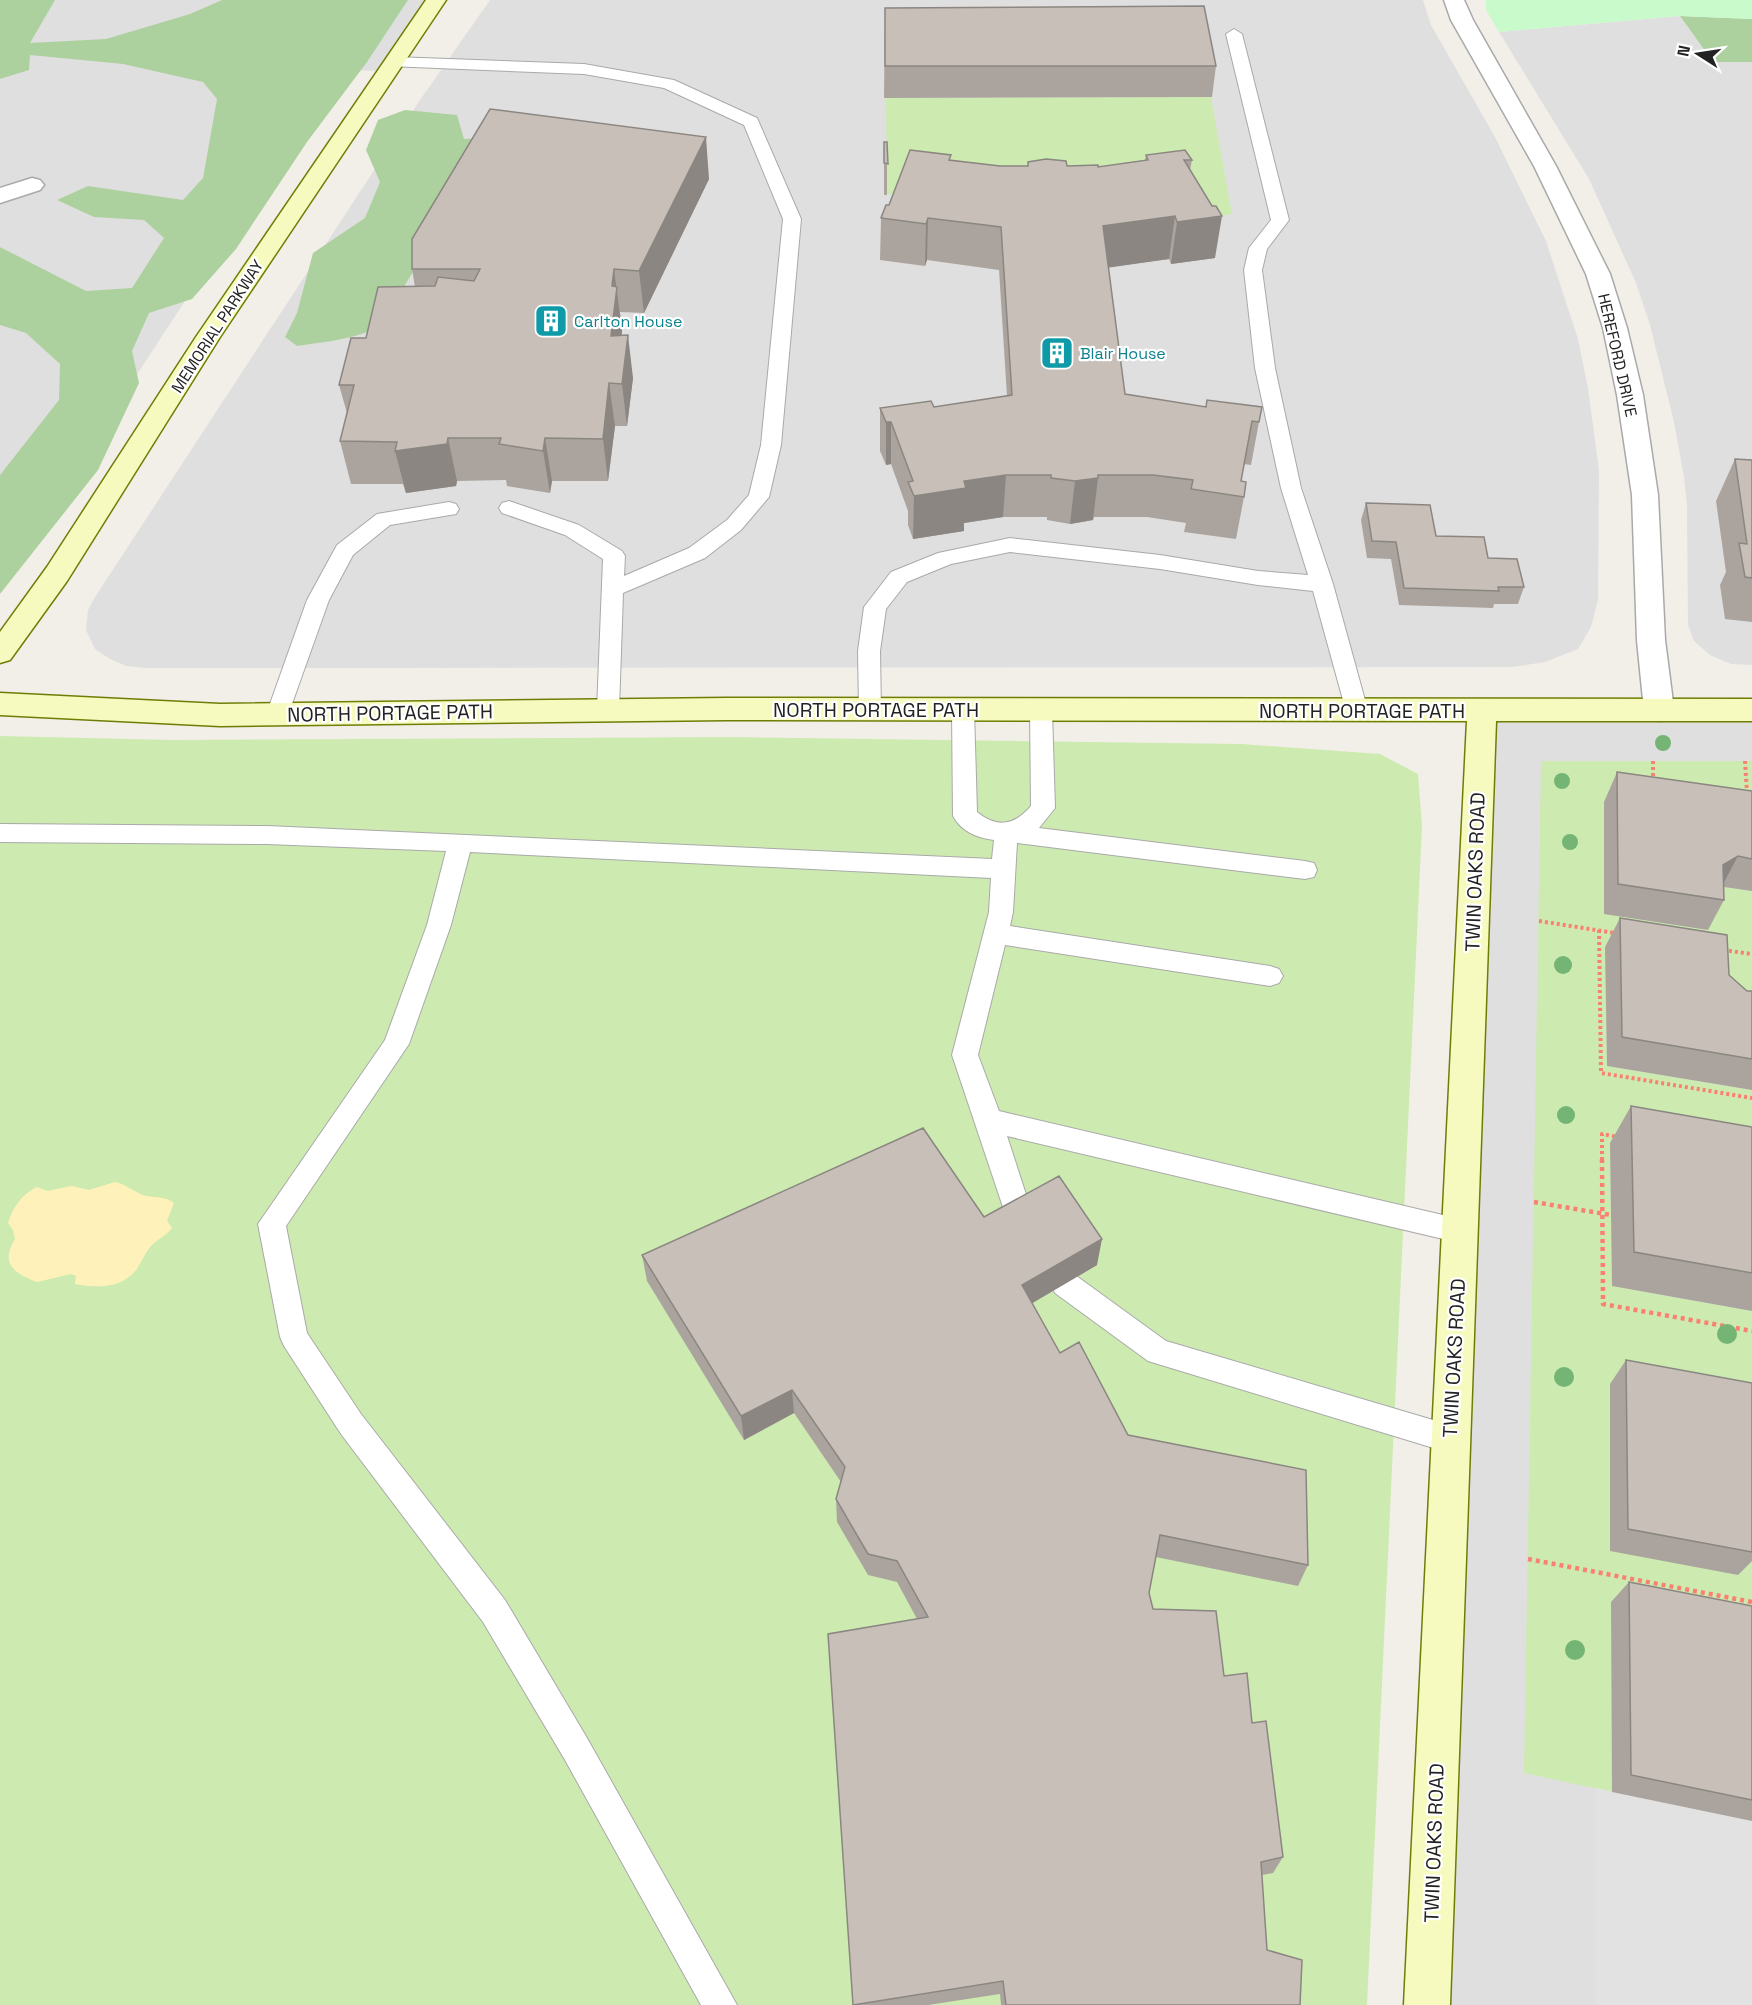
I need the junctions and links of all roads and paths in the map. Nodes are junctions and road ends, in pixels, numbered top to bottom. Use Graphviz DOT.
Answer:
graph roads {
  1 [pos="436,0"];
  2 [pos="1454,0"];
  3 [pos="1234,34"];
  4 [pos="394,62"];
  5 [pos="32,185"];
  6 [pos="0,196"];
  7 [pos="509,508"];
  8 [pos="449,509"];
  9 [pos="1322,584"];
  10 [pos="614,588"];
  11 [pos="0,653"];
  12 [pos="0,704"];
  13 [pos="608,710"];
  14 [pos="870,710"];
  15 [pos="963,710"];
  16 [pos="1482,710"];
  17 [pos="1659,710"];
  18 [pos="1752,710"];
  19 [pos="1041,711"];
  20 [pos="1357,711"];
  21 [pos="277,715"];
  22 [pos="1653,761"];
  23 [pos="1745,761"];
  24 [pos="1653,790"];
  25 [pos="1747,803"];
  26 [pos="0,832"];
  27 [pos="1006,833"];
  28 [pos="460,843"];
  29 [pos="1003,869"];
  30 [pos="1305,870"];
  31 [pos="1539,921"];
  32 [pos="1599,930"];
  33 [pos="994,934"];
  34 [pos="1622,934"];
  35 [pos="1717,949"];
  36 [pos="1752,954"];
  37 [pos="1270,976"];
  38 [pos="1752,1098"];
  39 [pos="989,1120"];
  40 [pos="1625,1138"];
  41 [pos="1534,1202"];
  42 [pos="1602,1214"];
  43 [pos="1611,1215"];
  44 [pos="1021,1222"];
  45 [pos="1460,1231"];
  46 [pos="1065,1284"];
  47 [pos="1752,1331"];
  48 [pos="1450,1439"];
  49 [pos="1528,1559"];
  50 [pos="1752,1602"];
  51 [pos="720,2005"];
  52 [pos="1427,2005"];
  1 -- 4 [label="main road, MEMORIAL PARKWAY"];
  2 -- 17 [label="street, HEREFORD DRIVE"];
  3 -- 9 [label="lane"];
  4 -- 10 [label="lane"];
  4 -- 11 [label="main road, MEMORIAL PARKWAY"];
  5 -- 6 [label="street"];
  7 -- 10 [label="lane"];
  8 -- 21 [label="lane"];
  9 -- 14 [label="lane"];
  9 -- 20 [label="lane"];
  10 -- 13 [label="lane"];
  12 -- 21 [label="main road, NORTH PORTAGE PATH"];
  13 -- 14 [label="main road, NORTH PORTAGE PATH"];
  13 -- 21 [label="main road, NORTH PORTAGE PATH"];
  14 -- 15 [label="main road, NORTH PORTAGE PATH"];
  15 -- 19 [label="main road, NORTH PORTAGE PATH"];
  15 -- 27 [label="lane"];
  16 -- 17 [label="main road, NORTH PORTAGE PATH"];
  16 -- 20 [label="main road, NORTH PORTAGE PATH"];
  16 -- 45 [label="main road, TWIN OAKS ROAD"];
  17 -- 18 [label="main road, NORTH PORTAGE PATH"];
  19 -- 20 [label="main road, NORTH PORTAGE PATH"];
  19 -- 27 [label="lane"];
  22 -- 24 [label="path"];
  23 -- 25 [label="path"];
  26 -- 28 [label="lane"];
  27 -- 29 [label="lane"];
  27 -- 30 [label="lane"];
  28 -- 29 [label="lane"];
  28 -- 51 [label="lane"];
  29 -- 33 [label="lane"];
  31 -- 32 [label="path"];
  32 -- 34 [label="path"];
  32 -- 38 [label="path"];
  33 -- 37 [label="lane"];
  33 -- 39 [label="lane"];
  35 -- 36 [label="path"];
  39 -- 44 [label="lane"];
  39 -- 45 [label="lane"];
  40 -- 42 [label="path"];
  41 -- 42 [label="path"];
  42 -- 43 [label="path"];
  42 -- 47 [label="path"];
  45 -- 48 [label="main road, TWIN OAKS ROAD"];
  46 -- 48 [label="lane"];
  48 -- 52 [label="main road, TWIN OAKS ROAD"];
  49 -- 50 [label="path"];
}
